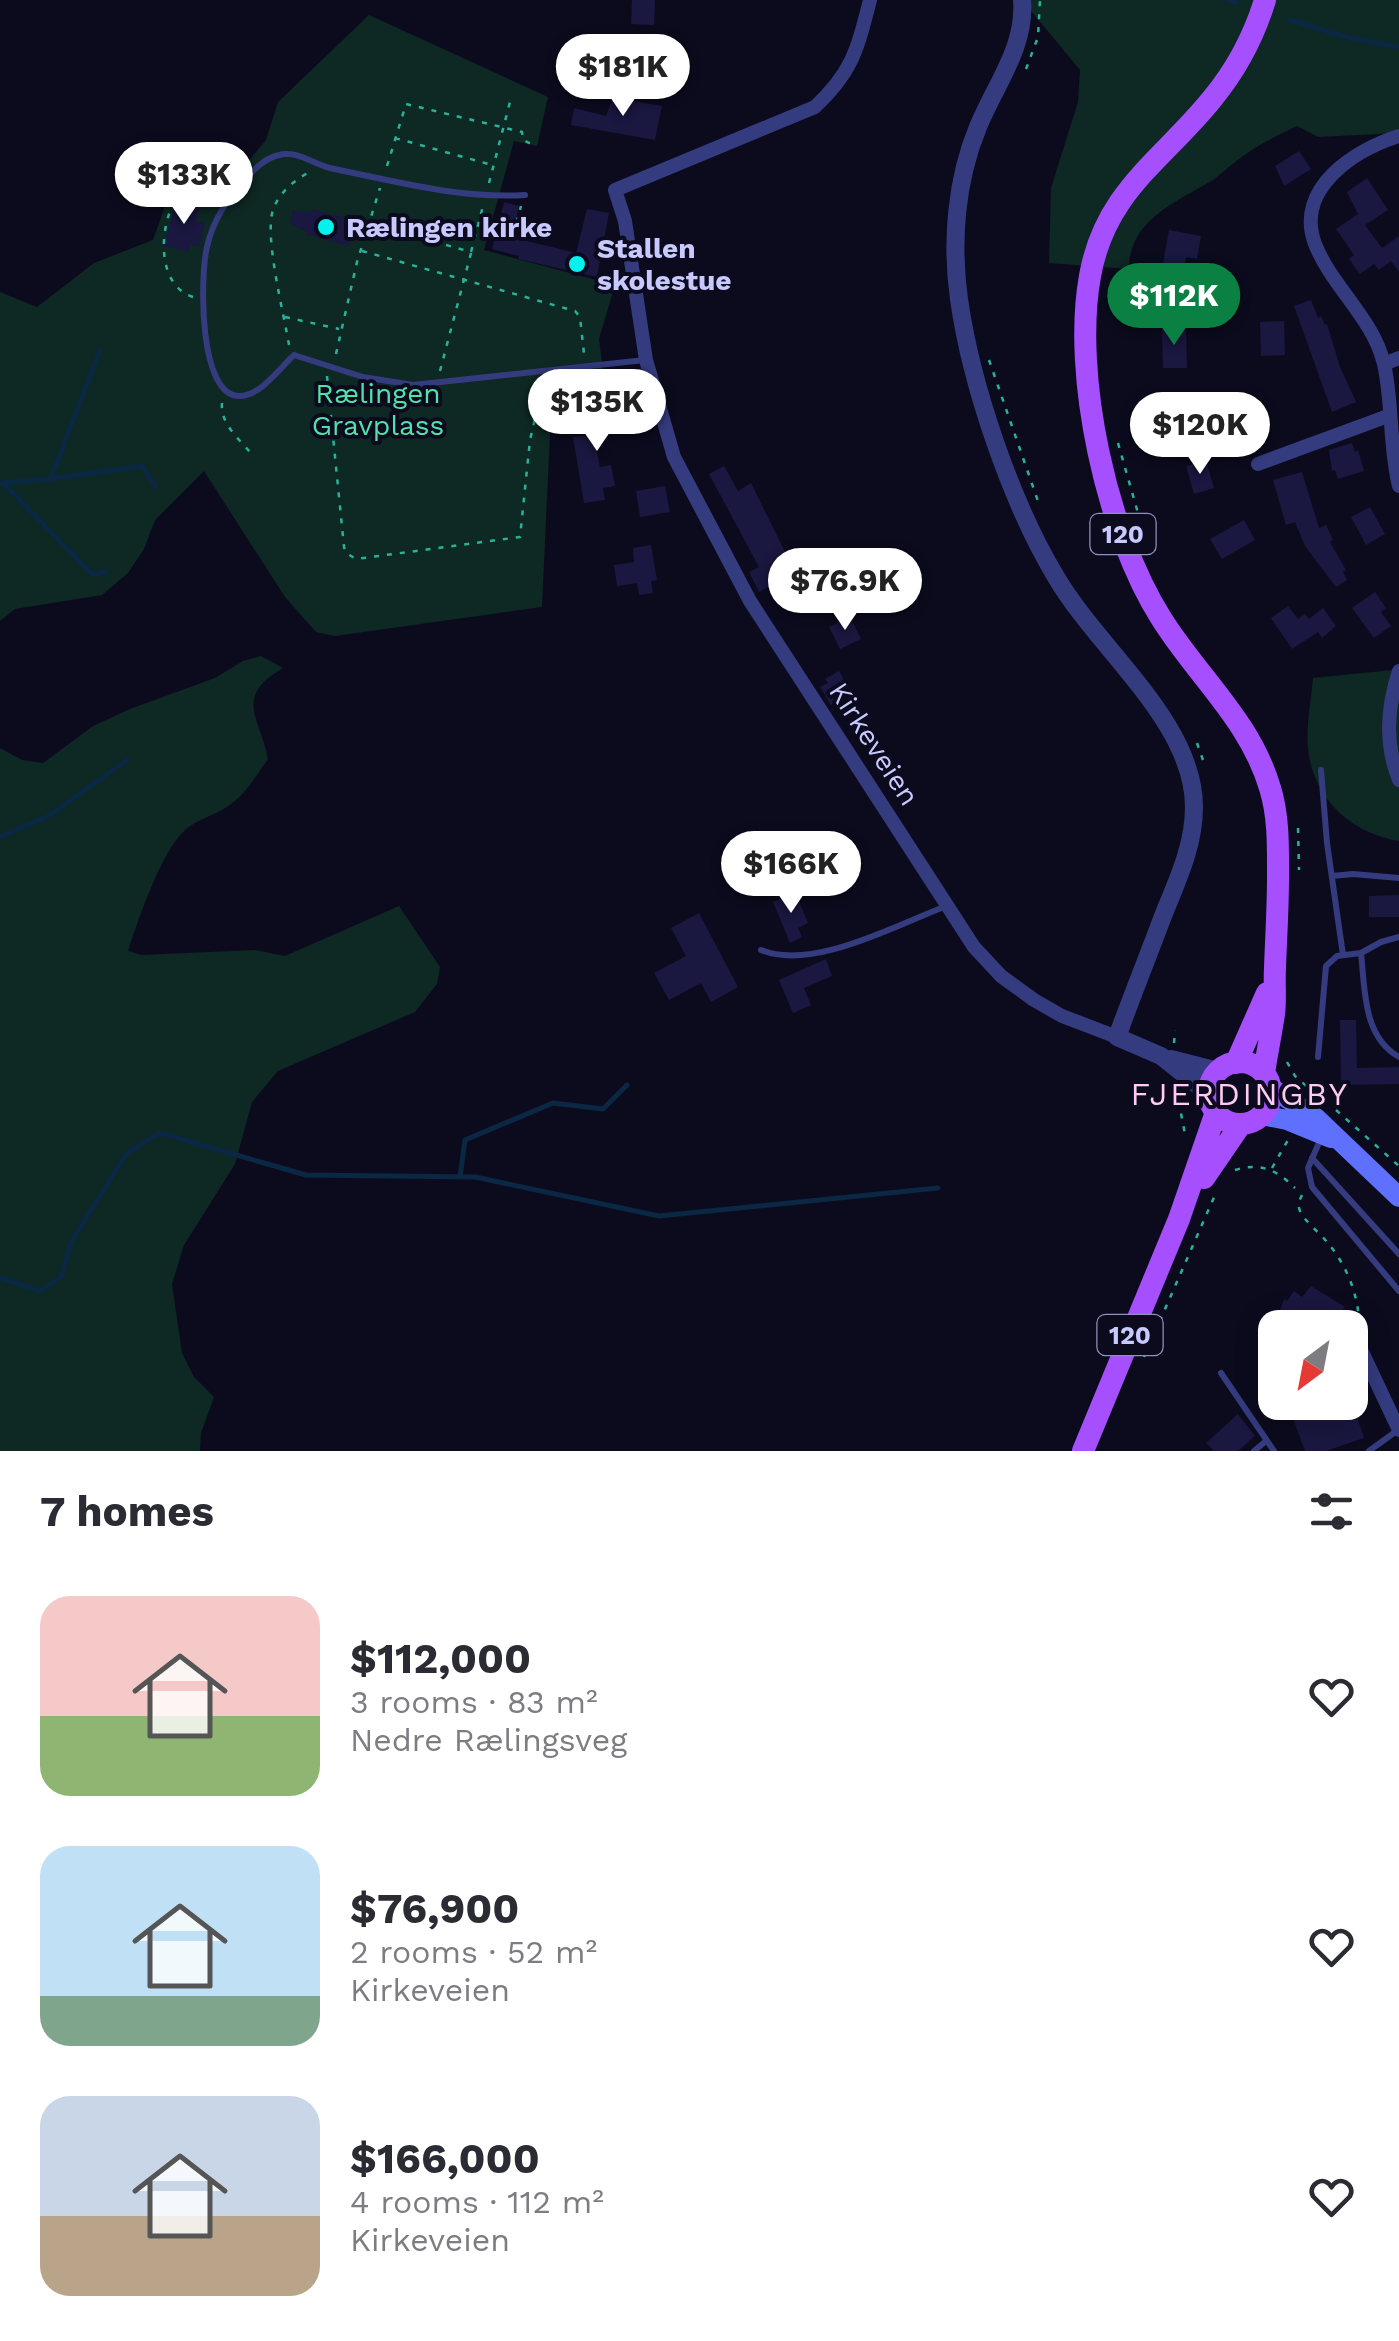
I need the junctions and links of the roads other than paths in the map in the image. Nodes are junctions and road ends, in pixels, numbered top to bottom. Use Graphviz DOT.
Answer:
graph roads {
  1 [pos="870,0"];
  2 [pos="1022,0"];
  3 [pos="1265,0"];
  4 [pos="1399,136"];
  5 [pos="525,195"];
  6 [pos="1399,358"];
  7 [pos="646,360"];
  8 [pos="1384,364"];
  9 [pos="1388,416"];
  10 [pos="1258,464"];
  11 [pos="1399,486"];
  12 [pos="1398,681"];
  13 [pos="1321,770"];
  14 [pos="1399,780"];
  15 [pos="1332,876"];
  16 [pos="1399,878"];
  17 [pos="946,906"];
  18 [pos="1399,938"];
  19 [pos="761,950"];
  20 [pos="1361,953"];
  21 [pos="1343,955"];
  22 [pos="1274,970"];
  23 [pos="1117,1037"];
  24 [pos="1167,1053"];
  25 [pos="1318,1057"];
  26 [pos="1399,1058"];
  27 [pos="1227,1067"];
  28 [pos="1267,1080"];
  29 [pos="1213,1103"];
  30 [pos="1252,1119"];
  31 [pos="1330,1135"];
  32 [pos="1311,1157"];
  33 [pos="1398,1194"];
  34 [pos="1179,1219"];
  35 [pos="1399,1254"];
  36 [pos="1399,1291"];
  37 [pos="1368,1365"];
  38 [pos="1221,1373"];
  39 [pos="1399,1430"];
  40 [pos="1266,1442"];
  41 [pos="1082,1451"];
  42 [pos="1254,1451"];
  43 [pos="1274,1451"];
  44 [pos="1370,1451"];
  1 -- 7 [label="street, Kirkeveien"];
  2 -- 23 [label="street"];
  3 -- 22 [label="main road, 120"];
  4 -- 8 [label="street"];
  5 -- 7 [label="lane"];
  6 -- 8 [label="street"];
  7 -- 17 [label="street, Kirkeveien"];
  8 -- 9 [label="street"];
  9 -- 10 [label="street"];
  9 -- 11 [label="street"];
  12 -- 14 [label="street"];
  13 -- 15 [label="lane"];
  15 -- 16 [label="lane"];
  15 -- 21 [label="lane"];
  17 -- 19 [label="lane"];
  17 -- 23 [label="street, Kirkeveien"];
  18 -- 20 [label="lane"];
  20 -- 21 [label="lane"];
  20 -- 26 [label="lane"];
  21 -- 25 [label="lane"];
  22 -- 27 [label="main road, 120"];
  22 -- 28 [label="main road, 120"];
  23 -- 24 [label="street, Kirkeveien"];
  24 -- 27 [label="street, Kirkeveien"];
  24 -- 29 [label="street, Kirkeveien"];
  27 -- 28 [label="main road"];
  27 -- 29 [label="main road, 120"];
  28 -- 30 [label="main road, 120"];
  28 -- 31 [label="main road"];
  29 -- 30 [label="main road"];
  29 -- 34 [label="main road, 120"];
  30 -- 31 [label="main road"];
  30 -- 34 [label="main road, 120"];
  31 -- 32 [label="lane"];
  31 -- 33 [label="main road"];
  32 -- 35 [label="lane"];
  32 -- 36 [label="lane"];
  34 -- 41 [label="main road, 120"];
  37 -- 39 [label="street"];
  38 -- 40 [label="lane"];
  39 -- 44 [label="lane"];
  40 -- 42 [label="lane"];
  40 -- 43 [label="lane"];
}
